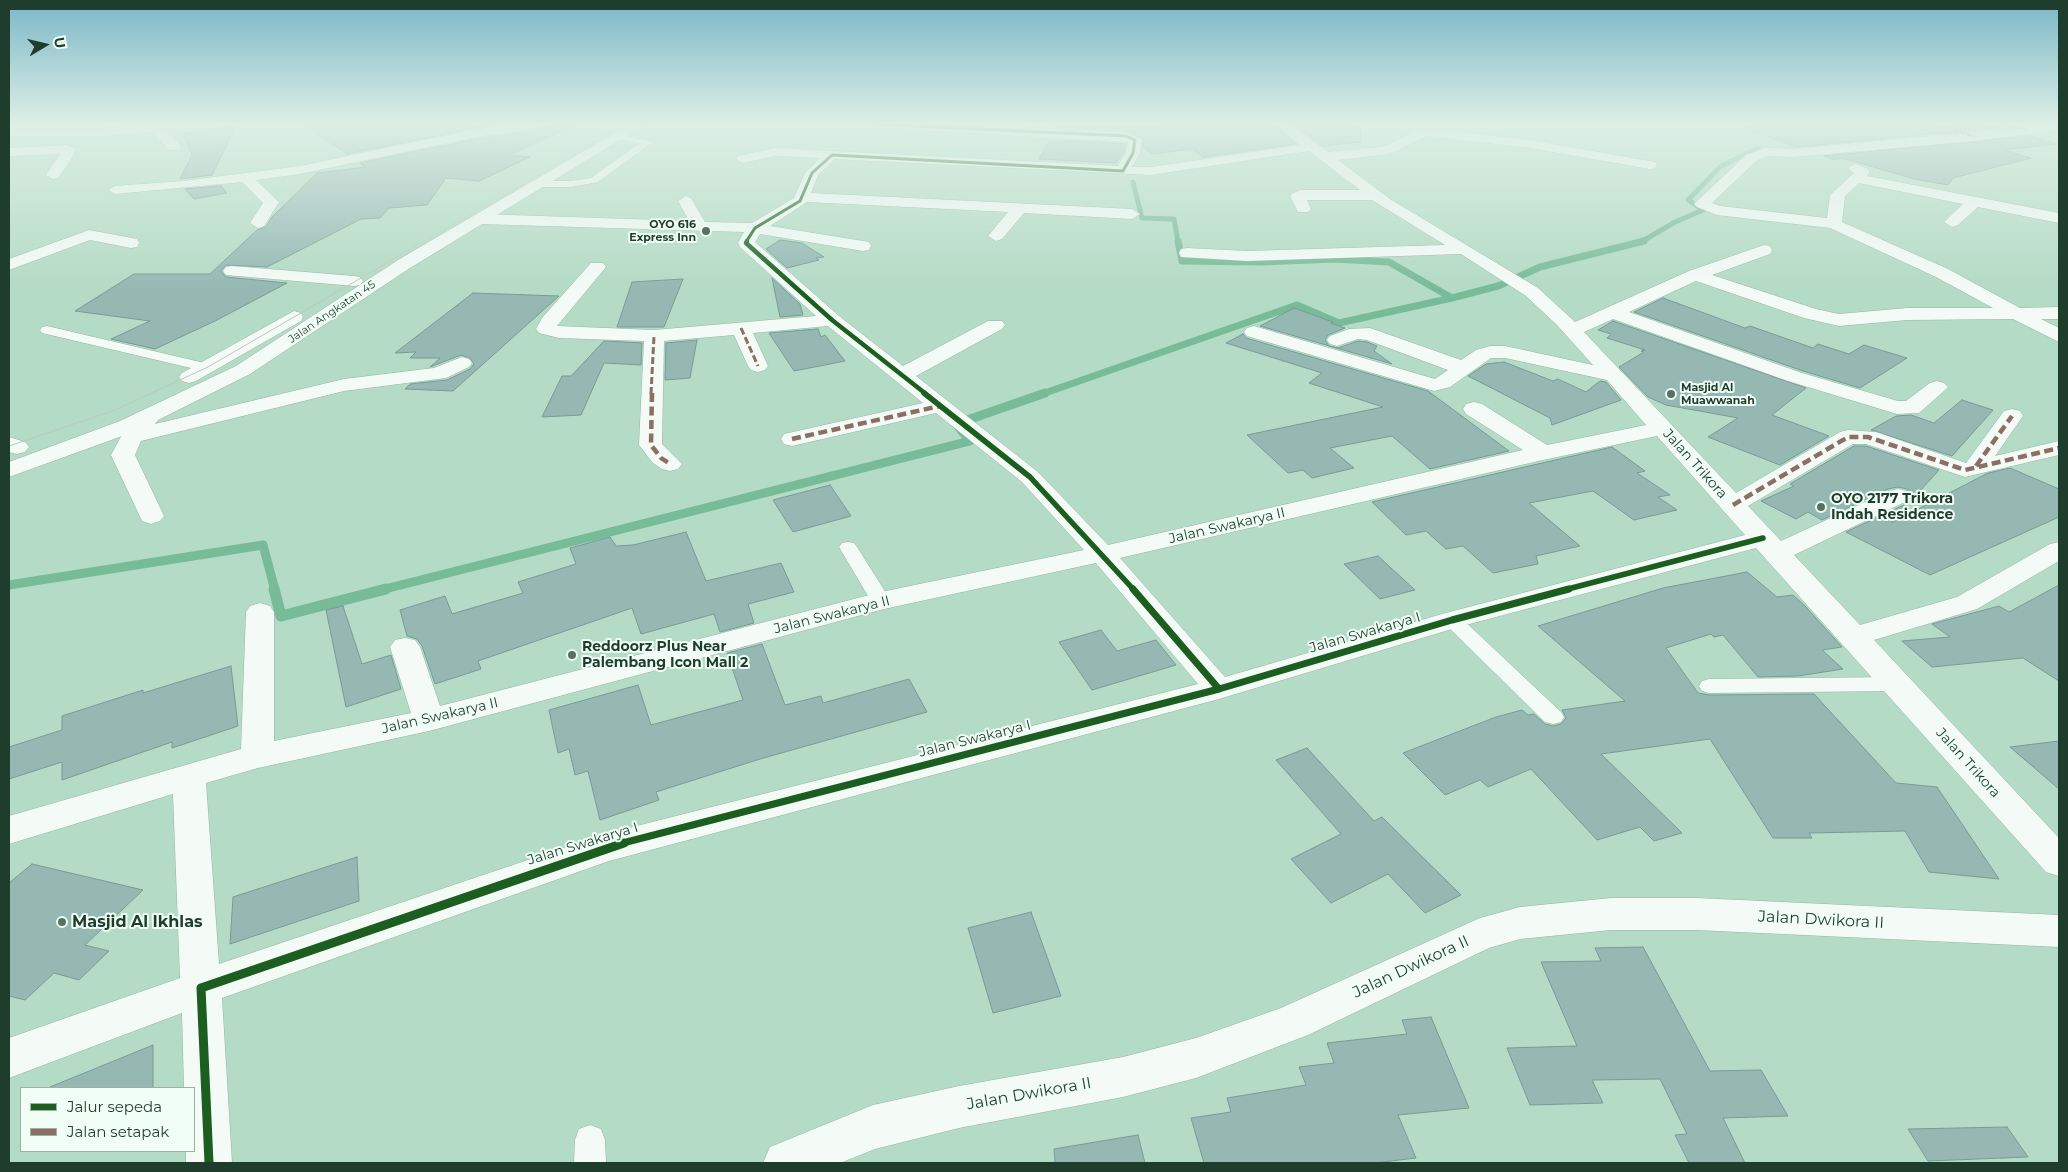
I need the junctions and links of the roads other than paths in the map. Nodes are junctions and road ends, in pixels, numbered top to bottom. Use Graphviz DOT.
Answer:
graph roads {
  1 [pos="1855,178"];
  2 [pos="238,179"];
  3 [pos="247,179"];
  4 [pos="535,179"];
  5 [pos="547,179"];
  6 [pos="596,179"];
  7 [pos="810,179"];
  8 [pos="1353,179"];
  9 [pos="1729,179"];
  10 [pos="1858,179"];
  11 [pos="539,184"];
  12 [pos="115,190"];
  13 [pos="1375,195"];
  14 [pos="802,198"];
  15 [pos="686,201"];
  16 [pos="1974,202"];
  17 [pos="1014,203"];
  18 [pos="1303,209"];
  19 [pos="1132,214"];
  20 [pos="2059,218"];
  21 [pos="480,219"];
  22 [pos="1952,222"];
  23 [pos="258,223"];
  24 [pos="1834,224"];
  25 [pos="700,227"];
  26 [pos="755,228"];
  27 [pos="996,236"];
  28 [pos="131,243"];
  29 [pos="863,246"];
  30 [pos="1464,249"];
  31 [pos="1764,250"];
  32 [pos="1187,253"];
  33 [pos="9,265"];
  34 [pos="597,267"];
  35 [pos="232,271"];
  36 [pos="1695,275"];
  37 [pos="354,281"];
  38 [pos="1612,312"];
  39 [pos="2059,313"];
  40 [pos="2017,314"];
  41 [pos="832,320"];
  42 [pos="995,325"];
  43 [pos="741,328"];
  44 [pos="47,330"];
  45 [pos="1572,330"];
  46 [pos="1254,332"];
  47 [pos="654,336"];
  48 [pos="2059,336"];
  49 [pos="1337,340"];
  50 [pos="462,363"];
  51 [pos="758,366"];
  52 [pos="208,368"];
  53 [pos="1463,368"];
  54 [pos="902,375"];
  55 [pos="1616,376"];
  56 [pos="1937,387"];
  57 [pos="146,407"];
  58 [pos="1474,410"];
  59 [pos="954,416"];
  60 [pos="2012,416"];
  61 [pos="94,420"];
  62 [pos="1663,428"];
  63 [pos="132,436"];
  64 [pos="792,439"];
  65 [pos="22,444"];
  66 [pos="2059,448"];
  67 [pos="1544,453"];
  68 [pos="670,464"];
  69 [pos="1976,466"];
  70 [pos="9,470"];
  71 [pos="1898,496"];
  72 [pos="1733,506"];
  73 [pos="151,516"];
  74 [pos="1770,545"];
  75 [pos="848,547"];
  76 [pos="2059,550"];
  77 [pos="1102,554"];
  78 [pos="881,601"];
  79 [pos="260,612"];
  80 [pos="1452,620"];
  81 [pos="1853,637"];
  82 [pos="405,647"];
  83 [pos="1896,684"];
  84 [pos="1709,686"];
  85 [pos="1219,689"];
  86 [pos="1553,717"];
  87 [pos="429,720"];
  88 [pos="257,756"];
  89 [pos="189,776"];
  90 [pos="9,830"];
  91 [pos="2059,862"];
  92 [pos="2059,931"];
  93 [pos="201,988"];
  94 [pos="9,1058"];
  95 [pos="209,1163"];
  96 [pos="786,1163"];
  1 -- 24 [label="street"];
  2 -- 12 [label="street"];
  3 -- 23 [label="street"];
  4 -- 37 [label="street, Jalan Angkatan 45"];
  5 -- 11 [label="street, Jalan Angkatan 45"];
  6 -- 11 [label="lane"];
  7 -- 14 [label="street"];
  8 -- 13 [label="street, Jalan Trikora"];
  9 -- 24 [label="street"];
  10 -- 16 [label="street"];
  11 -- 21 [label="street, Jalan Angkatan 45"];
  13 -- 18 [label="street"];
  13 -- 30 [label="street, Jalan Trikora"];
  14 -- 17 [label="street"];
  14 -- 26 [label="street"];
  15 -- 25 [label="street"];
  16 -- 20 [label="street"];
  16 -- 22 [label="street"];
  17 -- 19 [label="street"];
  17 -- 27 [label="street"];
  21 -- 25 [label="street"];
  21 -- 57 [label="street, Jalan Angkatan 45"];
  24 -- 40 [label="street"];
  25 -- 26 [label="street"];
  26 -- 29 [label="street"];
  26 -- 41 [label="street"];
  28 -- 33 [label="street"];
  30 -- 32 [label="street"];
  30 -- 45 [label="street, Jalan Trikora"];
  31 -- 36 [label="street"];
  34 -- 47 [label="street"];
  35 -- 37 [label="street"];
  36 -- 38 [label="street"];
  36 -- 40 [label="street"];
  37 -- 52 [label="street, Jalan Angkatan 45"];
  38 -- 45 [label="street"];
  38 -- 56 [label="street"];
  39 -- 40 [label="street"];
  40 -- 48 [label="street"];
  41 -- 43 [label="street"];
  41 -- 54 [label="street"];
  42 -- 54 [label="street"];
  43 -- 47 [label="street"];
  43 -- 51 [label="street"];
  44 -- 52 [label="lane"];
  45 -- 55 [label="street, Jalan Trikora"];
  46 -- 53 [label="street"];
  47 -- 68 [label="street"];
  49 -- 53 [label="street"];
  50 -- 63 [label="street"];
  52 -- 57 [label="street, Jalan Angkatan 45"];
  53 -- 55 [label="street"];
  54 -- 59 [label="street"];
  55 -- 62 [label="street, Jalan Trikora"];
  57 -- 63 [label="street"];
  57 -- 70 [label="street, Jalan Angkatan 45"];
  58 -- 67 [label="street"];
  59 -- 64 [label="street"];
  59 -- 77 [label="street"];
  60 -- 69 [label="street"];
  61 -- 65 [label="street"];
  62 -- 67 [label="street, Jalan Swakarya II"];
  62 -- 72 [label="street, Jalan Trikora"];
  63 -- 73 [label="street"];
  66 -- 69 [label="street"];
  67 -- 77 [label="street, Jalan Swakarya II"];
  69 -- 72 [label="street"];
  71 -- 74 [label="street, Jalan Swakarya I"];
  72 -- 74 [label="street, Jalan Trikora"];
  74 -- 80 [label="street, Jalan Swakarya I"];
  74 -- 81 [label="street, Jalan Trikora"];
  75 -- 78 [label="lane"];
  76 -- 81 [label="street"];
  77 -- 78 [label="street, Jalan Swakarya II"];
  77 -- 85 [label="street"];
  78 -- 87 [label="street, Jalan Swakarya II"];
  79 -- 88 [label="street"];
  80 -- 85 [label="street, Jalan Swakarya I"];
  80 -- 86 [label="lane"];
  81 -- 83 [label="street, Jalan Trikora"];
  82 -- 87 [label="street"];
  83 -- 84 [label="lane"];
  83 -- 91 [label="street, Jalan Trikora"];
  85 -- 93 [label="street, Jalan Swakarya I"];
  87 -- 88 [label="street, Jalan Swakarya II"];
  88 -- 89 [label="street, Jalan Swakarya II"];
  89 -- 90 [label="street, Jalan Swakarya II"];
  89 -- 93 [label="street"];
  92 -- 96 [label="street, Jalan Dwikora II"];
  93 -- 94 [label="street, Jalan Swakarya I"];
  93 -- 95 [label="street"];
}
